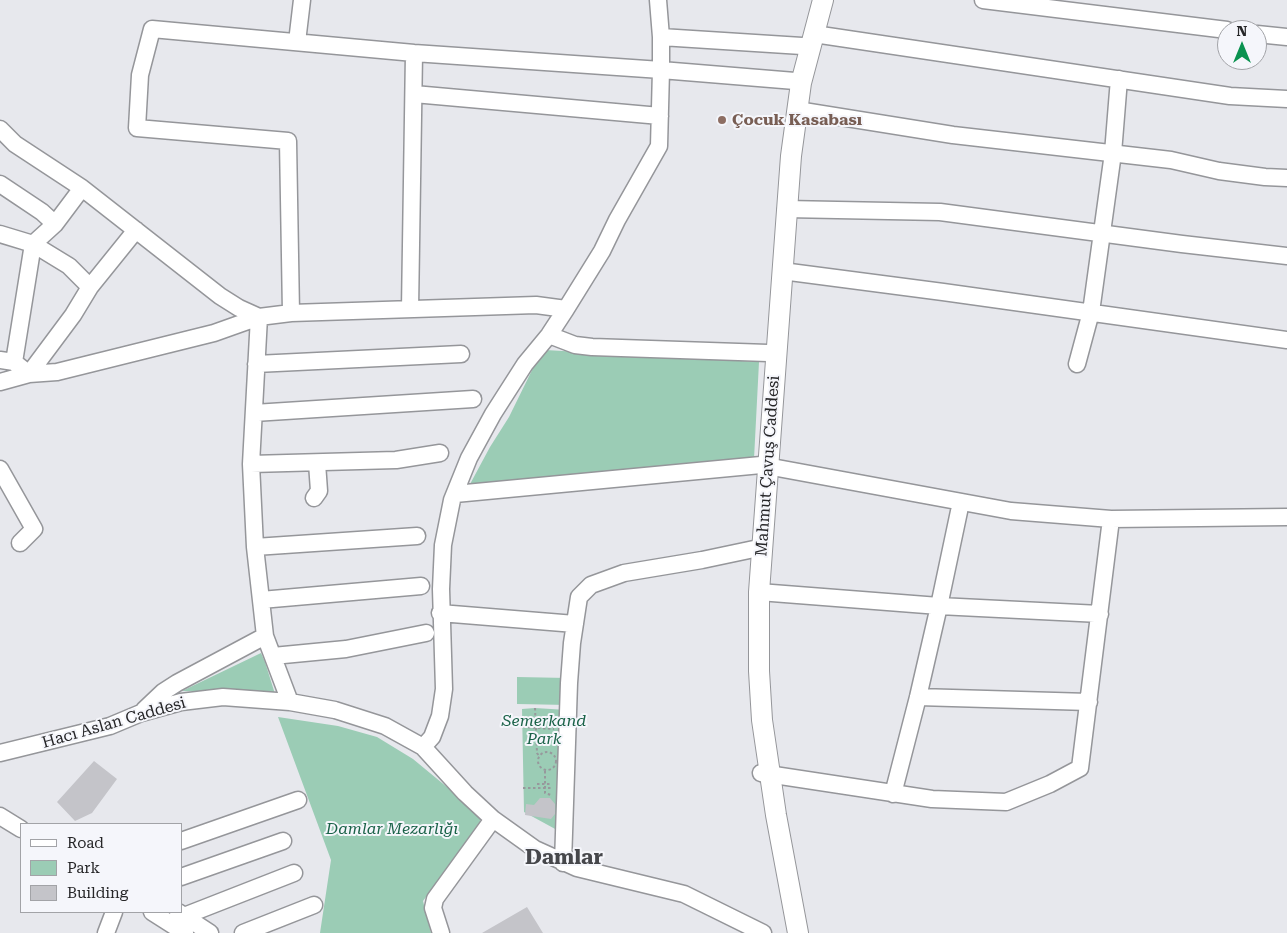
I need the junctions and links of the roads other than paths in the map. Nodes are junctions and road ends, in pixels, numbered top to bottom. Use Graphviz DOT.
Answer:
graph roads {
  1 [pos="302,0"];
  2 [pos="658,0"];
  3 [pos="814,0"];
  4 [pos="823,0"];
  5 [pos="983,0"];
  6 [pos="1217,29"];
  7 [pos="1267,35"];
  8 [pos="662,36"];
  9 [pos="1287,37"];
  10 [pos="808,40"];
  11 [pos="297,42"];
  12 [pos="414,53"];
  13 [pos="661,70"];
  14 [pos="1119,80"];
  15 [pos="795,81"];
  16 [pos="414,94"];
  17 [pos="1287,99"];
  18 [pos="797,110"];
  19 [pos="660,116"];
  20 [pos="0,129"];
  21 [pos="1113,153"];
  22 [pos="1287,178"];
  23 [pos="0,184"];
  24 [pos="82,188"];
  25 [pos="786,209"];
  26 [pos="55,224"];
  27 [pos="136,230"];
  28 [pos="1102,232"];
  29 [pos="0,234"];
  30 [pos="33,244"];
  31 [pos="1287,256"];
  32 [pos="782,271"];
  33 [pos="90,287"];
  34 [pos="410,309"];
  35 [pos="566,309"];
  36 [pos="1091,312"];
  37 [pos="291,313"];
  38 [pos="259,317"];
  39 [pos="549,335"];
  40 [pos="1287,340"];
  41 [pos="768,353"];
  42 [pos="461,354"];
  43 [pos="7,361"];
  44 [pos="256,364"];
  45 [pos="1078,364"];
  46 [pos="29,374"];
  47 [pos="0,382"];
  48 [pos="473,399"];
  49 [pos="254,413"];
  50 [pos="440,453"];
  51 [pos="317,463"];
  52 [pos="251,464"];
  53 [pos="764,465"];
  54 [pos="0,469"];
  55 [pos="455,494"];
  56 [pos="314,498"];
  57 [pos="961,502"];
  58 [pos="1287,517"];
  59 [pos="1111,519"];
  60 [pos="417,536"];
  61 [pos="20,543"];
  62 [pos="255,547"];
  63 [pos="754,549"];
  64 [pos="421,586"];
  65 [pos="760,592"];
  66 [pos="261,600"];
  67 [pos="940,606"];
  68 [pos="440,613"];
  69 [pos="1100,614"];
  70 [pos="574,624"];
  71 [pos="426,632"];
  72 [pos="265,636"];
  73 [pos="273,656"];
  74 [pos="918,697"];
  75 [pos="290,702"];
  76 [pos="1089,702"];
  77 [pos="141,713"];
  78 [pos="424,747"];
  79 [pos="0,753"];
  80 [pos="765,774"];
  81 [pos="893,794"];
  82 [pos="298,800"];
  83 [pos="0,816"];
  84 [pos="493,819"];
  85 [pos="20,828"];
  86 [pos="182,841"];
  87 [pos="283,842"];
  88 [pos="563,863"];
  89 [pos="294,873"];
  90 [pos="182,877"];
  91 [pos="314,905"];
  92 [pos="114,913"];
  93 [pos="154,913"];
  94 [pos="181,914"];
  95 [pos="106,933"];
  96 [pos="185,933"];
  97 [pos="210,933"];
  98 [pos="243,933"];
  99 [pos="441,933"];
  100 [pos="763,933"];
  101 [pos="789,933"];
  102 [pos="798,933"];
  1 -- 11 [label="street"];
  2 -- 8 [label="street"];
  3 -- 10 [label="main road"];
  4 -- 10 [label="main road, Mahmut Çavuş Caddesi"];
  5 -- 6 [label="street"];
  7 -- 9 [label="street"];
  8 -- 10 [label="street"];
  8 -- 13 [label="street"];
  10 -- 14 [label="street"];
  10 -- 15 [label="main road"];
  10 -- 18 [label="main road, Mahmut Çavuş Caddesi"];
  11 -- 12 [label="street"];
  11 -- 37 [label="street"];
  12 -- 13 [label="street"];
  12 -- 16 [label="street"];
  13 -- 15 [label="street"];
  13 -- 19 [label="street"];
  14 -- 17 [label="street"];
  14 -- 21 [label="street"];
  15 -- 41 [label="main road"];
  16 -- 19 [label="street"];
  16 -- 34 [label="street"];
  18 -- 21 [label="street"];
  18 -- 25 [label="main road, Mahmut Çavuş Caddesi"];
  19 -- 35 [label="street"];
  20 -- 24 [label="street"];
  21 -- 22 [label="street"];
  21 -- 28 [label="street"];
  23 -- 26 [label="street"];
  24 -- 26 [label="street"];
  24 -- 27 [label="street"];
  25 -- 28 [label="street"];
  25 -- 32 [label="main road, Mahmut Çavuş Caddesi"];
  26 -- 30 [label="street"];
  27 -- 33 [label="street"];
  27 -- 38 [label="street"];
  28 -- 31 [label="street"];
  28 -- 36 [label="street"];
  29 -- 30 [label="street"];
  30 -- 33 [label="street"];
  30 -- 43 [label="street"];
  32 -- 36 [label="street"];
  32 -- 53 [label="main road, Mahmut Çavuş Caddesi"];
  33 -- 46 [label="street"];
  34 -- 35 [label="street"];
  34 -- 37 [label="street"];
  35 -- 39 [label="street"];
  36 -- 40 [label="street"];
  36 -- 45 [label="street"];
  37 -- 38 [label="street"];
  38 -- 44 [label="street"];
  38 -- 46 [label="street"];
  39 -- 41 [label="street"];
  39 -- 55 [label="street"];
  41 -- 53 [label="main road"];
  42 -- 44 [label="street"];
  43 -- 46 [label="street"];
  44 -- 49 [label="street"];
  46 -- 47 [label="street"];
  48 -- 49 [label="street"];
  49 -- 52 [label="street"];
  50 -- 51 [label="street"];
  51 -- 52 [label="street"];
  51 -- 56 [label="street"];
  52 -- 62 [label="street"];
  53 -- 55 [label="street"];
  53 -- 57 [label="street"];
  53 -- 63 [label="main road"];
  53 -- 65 [label="main road, Mahmut Çavuş Caddesi"];
  54 -- 61 [label="street"];
  55 -- 68 [label="street"];
  57 -- 59 [label="street"];
  57 -- 67 [label="street"];
  58 -- 59 [label="street"];
  59 -- 69 [label="street"];
  60 -- 62 [label="street"];
  62 -- 66 [label="street"];
  63 -- 70 [label="street"];
  63 -- 80 [label="main road"];
  64 -- 66 [label="street"];
  65 -- 67 [label="street"];
  65 -- 80 [label="main road, Mahmut Çavuş Caddesi"];
  66 -- 72 [label="street"];
  67 -- 69 [label="street"];
  67 -- 74 [label="street"];
  68 -- 70 [label="street"];
  68 -- 78 [label="street"];
  69 -- 76 [label="street"];
  70 -- 88 [label="street"];
  71 -- 73 [label="street"];
  72 -- 73 [label="street"];
  72 -- 77 [label="street"];
  73 -- 75 [label="street"];
  74 -- 76 [label="street"];
  74 -- 81 [label="street"];
  75 -- 77 [label="street, Hacı Aslan Caddesi"];
  75 -- 78 [label="street, Hacı Aslan Caddesi"];
  76 -- 81 [label="street"];
  77 -- 79 [label="street, Hacı Aslan Caddesi"];
  78 -- 84 [label="street, Hacı Aslan Caddesi"];
  80 -- 81 [label="street"];
  80 -- 101 [label="main road"];
  80 -- 102 [label="main road, Mahmut Çavuş Caddesi"];
  82 -- 86 [label="street"];
  83 -- 85 [label="street"];
  84 -- 88 [label="street, Hacı Aslan Caddesi"];
  84 -- 99 [label="street"];
  87 -- 90 [label="street"];
  88 -- 100 [label="street, Hacı Aslan Caddesi"];
  89 -- 94 [label="street"];
  91 -- 98 [label="street"];
  92 -- 95 [label="street"];
  93 -- 96 [label="street"];
  94 -- 97 [label="street"];
}
